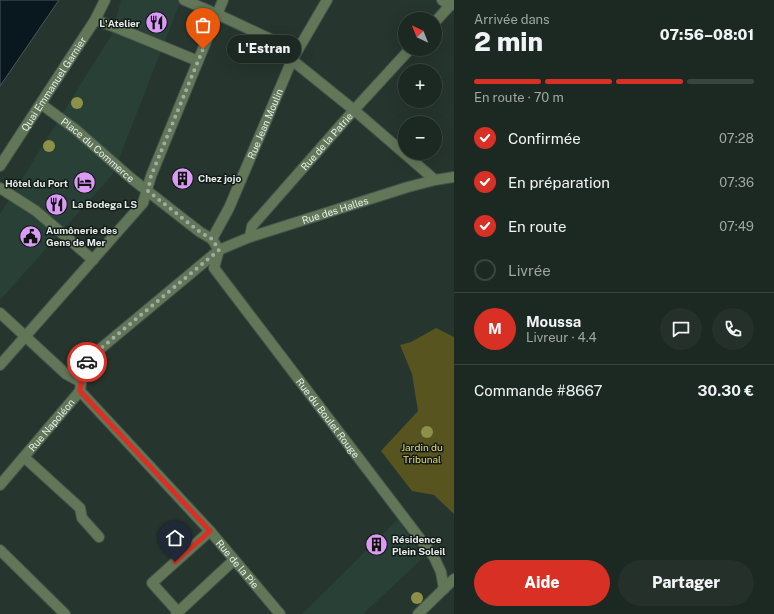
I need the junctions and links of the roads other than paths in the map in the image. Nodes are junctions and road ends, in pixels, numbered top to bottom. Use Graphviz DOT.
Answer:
graph roads {
  1 [pos="105,0"];
  2 [pos="184,0"];
  3 [pos="223,0"];
  4 [pos="327,0"];
  5 [pos="449,2"];
  6 [pos="442,12"];
  7 [pos="217,14"];
  8 [pos="95,20"];
  9 [pos="294,56"];
  10 [pos="404,56"];
  11 [pos="198,61"];
  12 [pos="41,104"];
  13 [pos="354,110"];
  14 [pos="0,166"];
  15 [pos="454,177"];
  16 [pos="435,180"];
  17 [pos="0,188"];
  18 [pos="148,191"];
  19 [pos="250,238"];
  20 [pos="212,239"];
  21 [pos="219,250"];
  22 [pos="93,260"];
  23 [pos="0,313"];
  24 [pos="25,337"];
  25 [pos="0,364"];
  26 [pos="80,387"];
  27 [pos="24,457"];
  28 [pos="0,485"];
  29 [pos="210,531"];
  30 [pos="99,537"];
  31 [pos="0,550"];
  32 [pos="234,560"];
  33 [pos="454,579"];
  34 [pos="444,589"];
  35 [pos="177,613"];
  36 [pos="65,614"];
  37 [pos="280,614"];
  38 [pos="418,614"];
  1 -- 8 [label="street, Quai Emmanuel Garnier"];
  2 -- 7 [label="street"];
  3 -- 7 [label="street"];
  4 -- 9 [label="street, Rue Jean Moulin"];
  5 -- 6 [label="street"];
  7 -- 9 [label="street"];
  7 -- 11 [label="street"];
  8 -- 11 [label="street"];
  8 -- 12 [label="street, Quai Emmanuel Garnier"];
  9 -- 13 [label="street"];
  9 -- 20 [label="street, Rue Jean Moulin"];
  10 -- 13 [label="street, Rue de la Patrie"];
  11 -- 18 [label="street"];
  12 -- 14 [label="street, Quai Emmanuel Garnier"];
  12 -- 18 [label="street, Place du Commerce"];
  13 -- 16 [label="street"];
  13 -- 19 [label="street, Rue de la Patrie"];
  15 -- 16 [label="street, Rue des Halles"];
  16 -- 19 [label="street, Rue des Halles"];
  17 -- 22 [label="street"];
  18 -- 20 [label="street, Place du Commerce"];
  18 -- 22 [label="street"];
  19 -- 21 [label="street, Rue des Halles"];
  20 -- 21 [label="street"];
  21 -- 26 [label="street, Rue Napoléon"];
  21 -- 34 [label="street, Rue du Boulet Rouge"];
  22 -- 24 [label="street"];
  23 -- 24 [label="street, Rue de la Pie"];
  24 -- 25 [label="street"];
  24 -- 26 [label="street, Rue de la Pie"];
  26 -- 27 [label="street, Rue Napoléon"];
  26 -- 29 [label="street, Rue de la Pie"];
  27 -- 28 [label="street, Rue Napoléon"];
  27 -- 30 [label="street"];
  29 -- 32 [label="street, Rue de la Pie"];
  29 -- 35 [label="street"];
  31 -- 36 [label="street"];
  32 -- 35 [label="street"];
  32 -- 37 [label="street, Rue de la Pie"];
  33 -- 34 [label="street"];
  34 -- 38 [label="street"];
}
